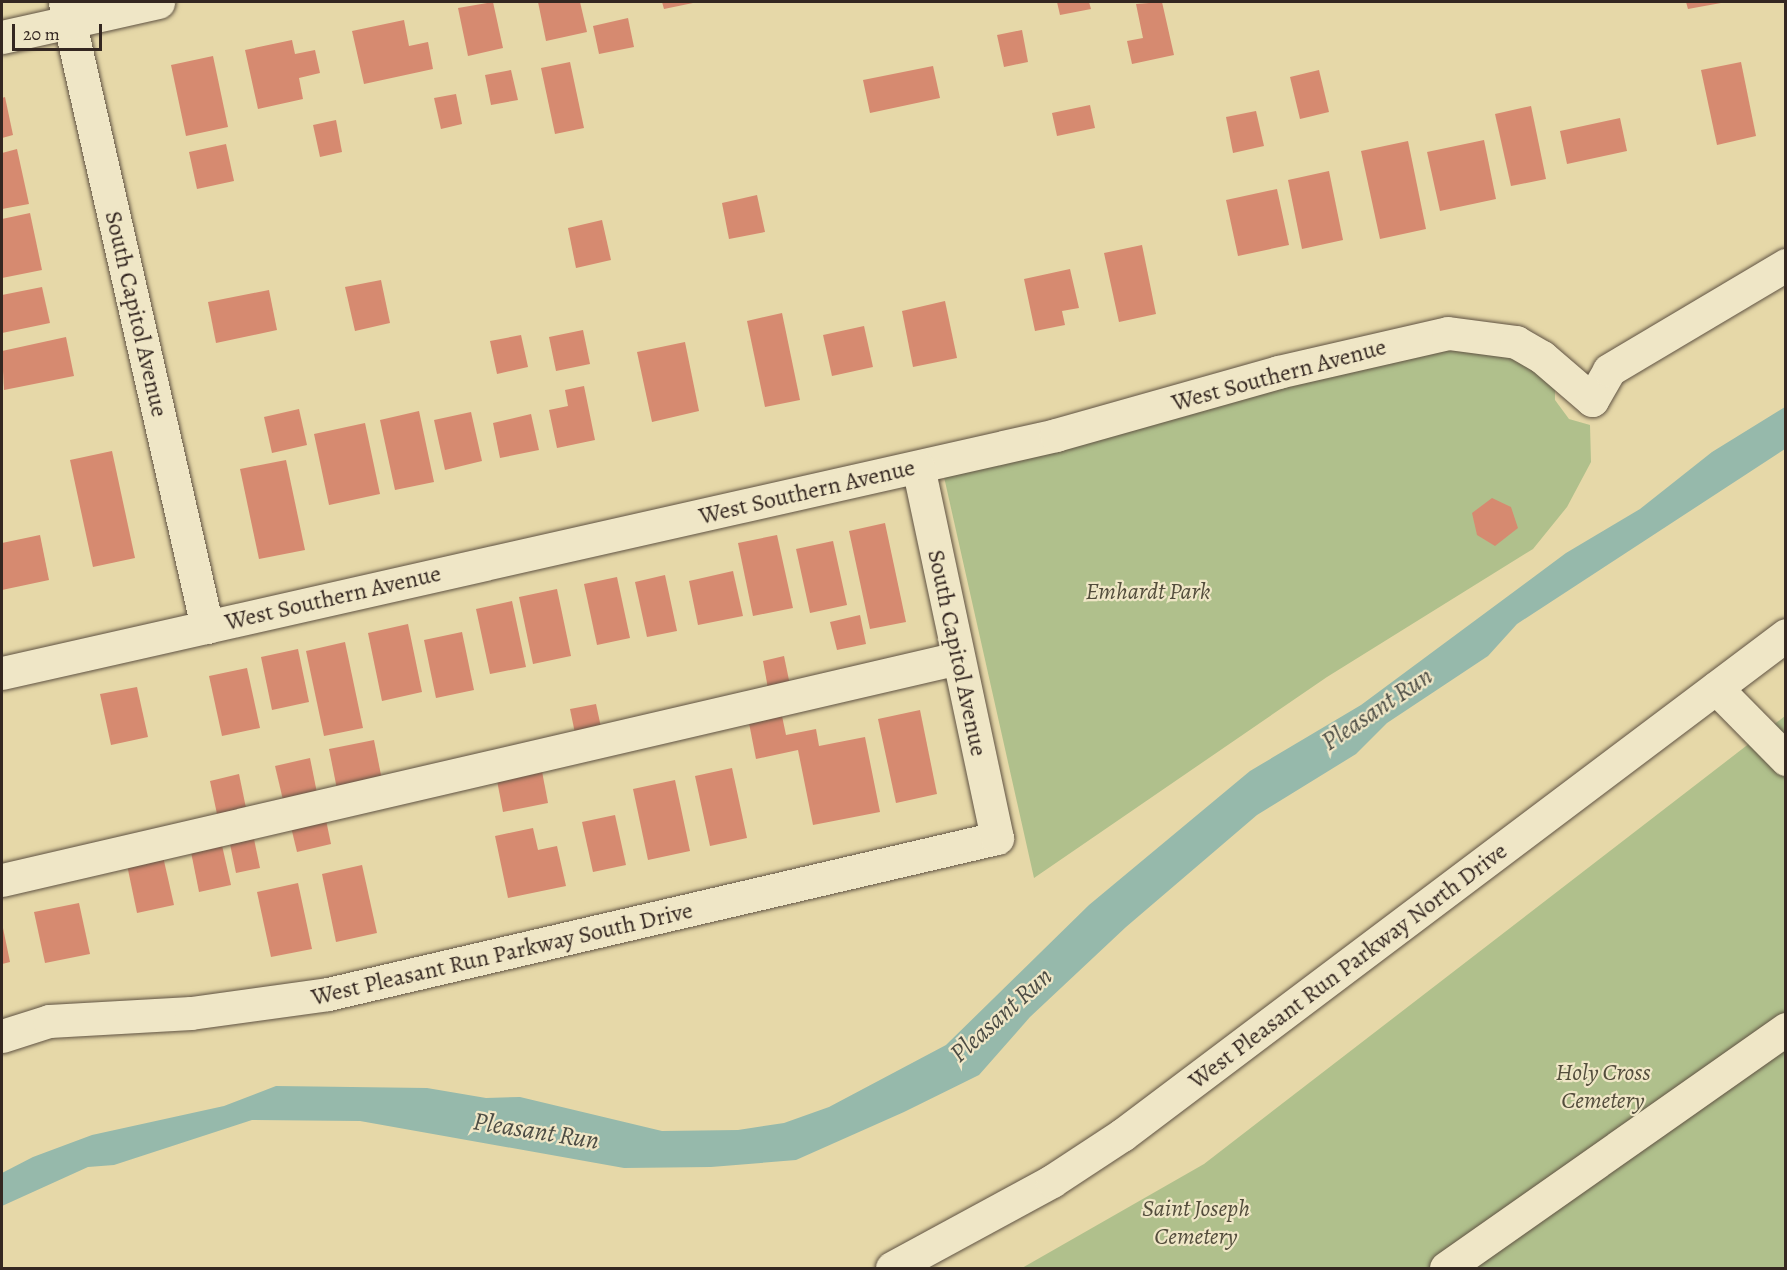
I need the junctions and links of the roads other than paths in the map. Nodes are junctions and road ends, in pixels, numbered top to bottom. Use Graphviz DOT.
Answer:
graph roads {
  1 [pos="158,2"];
  2 [pos="67,11"];
  3 [pos="2,37"];
  4 [pos="1785,265"];
  5 [pos="918,467"];
  6 [pos="207,627"];
  7 [pos="1785,635"];
  8 [pos="958,658"];
  9 [pos="2,673"];
  10 [pos="1716,688"];
  11 [pos="1785,759"];
  12 [pos="998,838"];
  13 [pos="2,880"];
  14 [pos="1785,1029"];
  15 [pos="2,1035"];
  16 [pos="892,1269"];
  17 [pos="1446,1269"];
  1 -- 2 [label="street"];
  2 -- 3 [label="street"];
  2 -- 6 [label="street, South Capitol Avenue"];
  4 -- 5 [label="street, West Southern Avenue"];
  5 -- 6 [label="street, West Southern Avenue"];
  5 -- 8 [label="street, South Capitol Avenue"];
  6 -- 9 [label="street, West Southern Avenue"];
  7 -- 10 [label="street, West Pleasant Run Parkway North Drive"];
  8 -- 12 [label="street, South Capitol Avenue"];
  8 -- 13 [label="street"];
  10 -- 11 [label="street"];
  10 -- 16 [label="street, West Pleasant Run Parkway North Drive"];
  12 -- 15 [label="street, West Pleasant Run Parkway South Drive"];
  14 -- 17 [label="street"];
}
